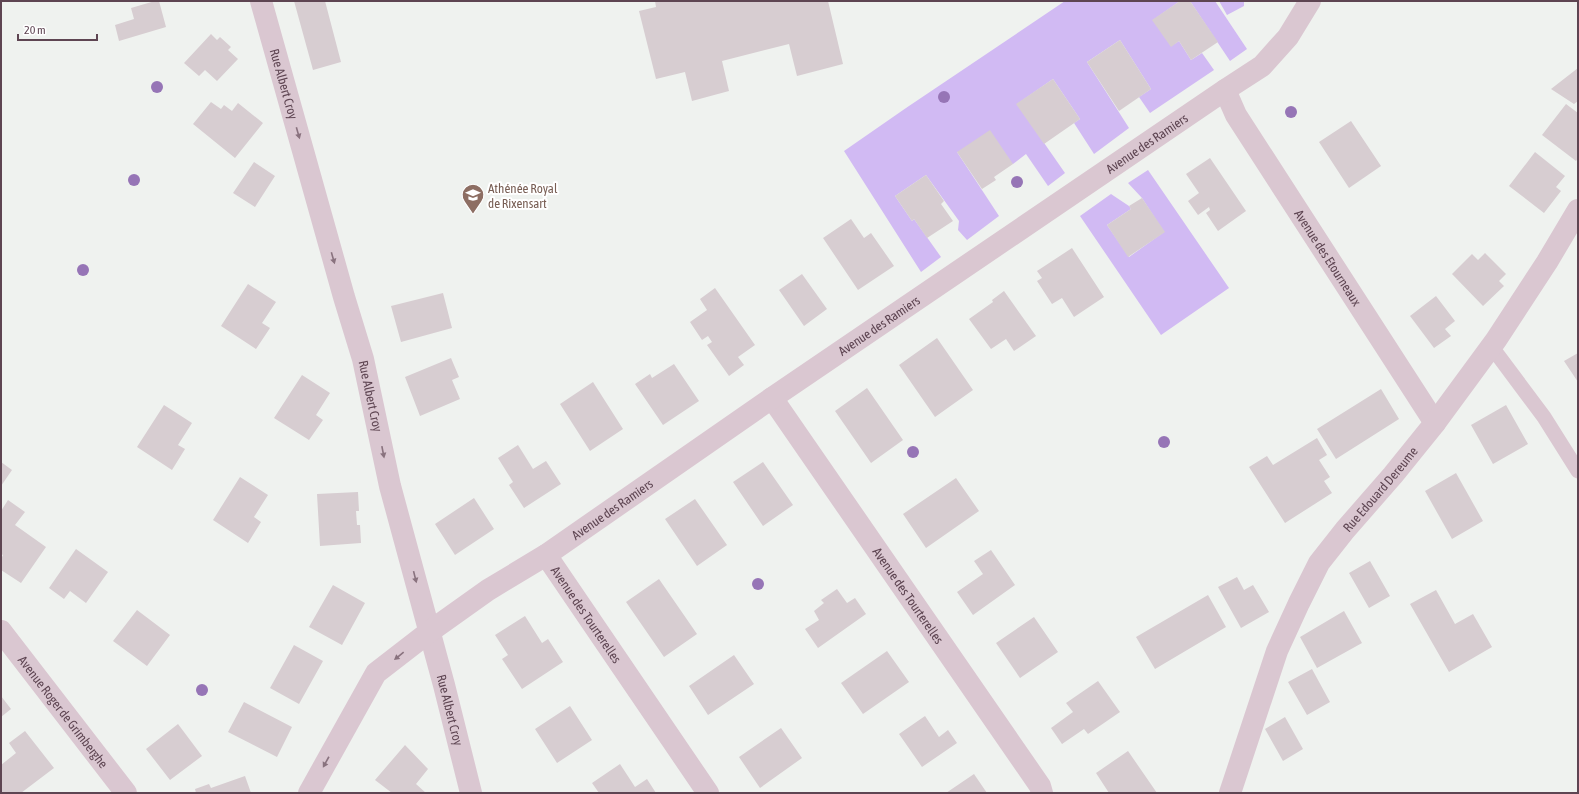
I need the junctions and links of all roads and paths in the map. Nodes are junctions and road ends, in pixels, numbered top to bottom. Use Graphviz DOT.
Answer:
graph roads {
  1 [pos="261,1"];
  2 [pos="1310,1"];
  3 [pos="1225,90"];
  4 [pos="1578,210"];
  5 [pos="1491,346"];
  6 [pos="772,398"];
  7 [pos="1435,423"];
  8 [pos="1578,471"];
  9 [pos="546,555"];
  10 [pos="1,631"];
  11 [pos="429,632"];
  12 [pos="126,793"];
  13 [pos="309,793"];
  14 [pos="471,793"];
  15 [pos="708,793"];
  16 [pos="1042,793"];
  17 [pos="1230,793"];
  1 -- 11 [label="street, Rue Albert Croy, one-way"];
  2 -- 3 [label="street, Avenue des Ramiers"];
  3 -- 6 [label="street, Avenue des Ramiers"];
  3 -- 7 [label="street, Avenue des Etourneaux"];
  4 -- 5 [label="street, Rue Edouard Dereume"];
  5 -- 7 [label="street, Rue Edouard Dereume"];
  5 -- 8 [label="lane"];
  6 -- 9 [label="street, Avenue des Ramiers"];
  6 -- 16 [label="street, Avenue des Tourterelles"];
  7 -- 17 [label="street, Rue Edouard Dereume"];
  9 -- 11 [label="street, Avenue des Ramiers"];
  9 -- 15 [label="street, Avenue des Tourterelles"];
  10 -- 12 [label="street, Avenue Roger de Grimberghe"];
  11 -- 13 [label="street, one-way"];
  11 -- 14 [label="street, Rue Albert Croy"];
}
